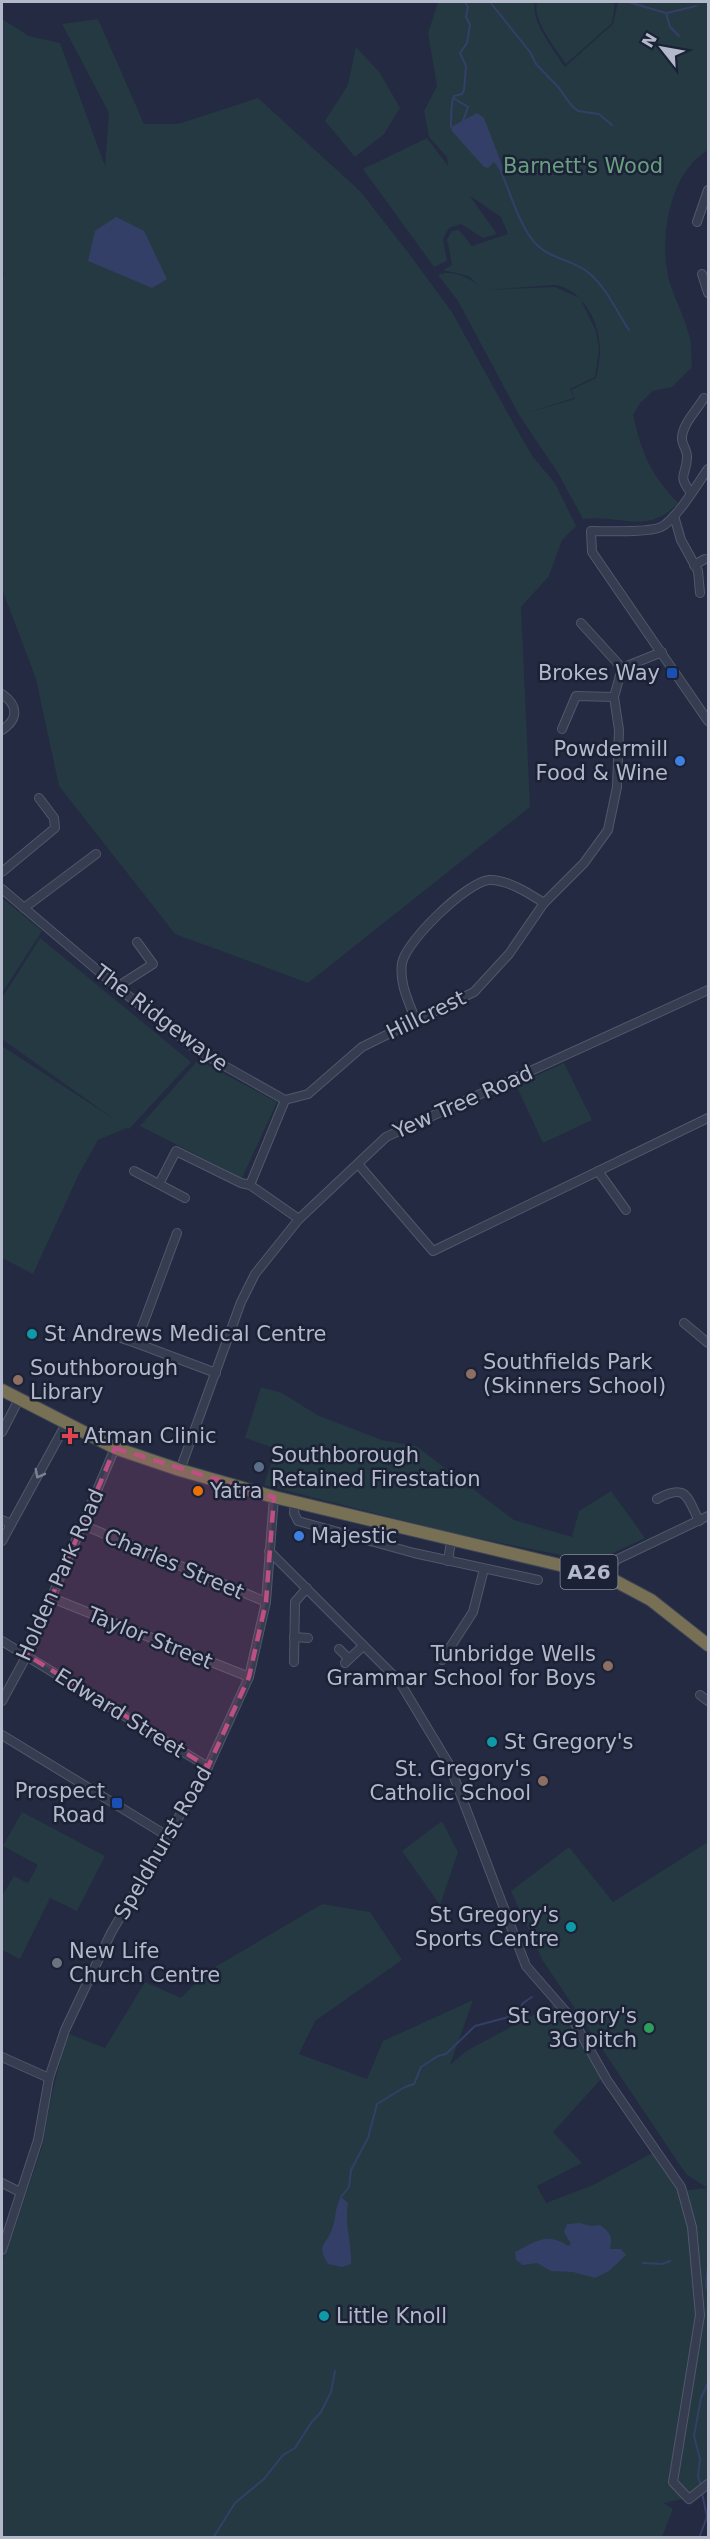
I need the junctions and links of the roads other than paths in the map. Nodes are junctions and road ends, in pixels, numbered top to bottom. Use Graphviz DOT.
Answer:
graph roads {
  1 [pos="708,190"];
  2 [pos="698,222"];
  3 [pos="702,274"];
  4 [pos="708,293"];
  5 [pos="704,398"];
  6 [pos="708,469"];
  7 [pos="691,493"];
  8 [pos="674,516"];
  9 [pos="705,559"];
  10 [pos="694,565"];
  11 [pos="700,593"];
  12 [pos="581,623"];
  13 [pos="662,652"];
  14 [pos="622,668"];
  15 [pos="2,694"];
  16 [pos="614,697"];
  17 [pos="708,722"];
  18 [pos="562,729"];
  19 [pos="2,730"];
  20 [pos="39,798"];
  21 [pos="96,854"];
  22 [pos="2,872"];
  23 [pos="2,889"];
  24 [pos="544,903"];
  25 [pos="24,908"];
  26 [pos="137,942"];
  27 [pos="117,987"];
  28 [pos="708,990"];
  29 [pos="416,1021"];
  30 [pos="285,1100"];
  31 [pos="708,1118"];
  32 [pos="358,1164"];
  33 [pos="134,1171"];
  34 [pos="598,1171"];
  35 [pos="159,1184"];
  36 [pos="250,1185"];
  37 [pos="185,1198"];
  38 [pos="626,1210"];
  39 [pos="299,1219"];
  40 [pos="177,1233"];
  41 [pos="684,1323"];
  42 [pos="112,1335"];
  43 [pos="136,1343"];
  44 [pos="708,1343"];
  45 [pos="216,1373"];
  46 [pos="2,1390"];
  47 [pos="19,1399"];
  48 [pos="66,1424"];
  49 [pos="2,1432"];
  50 [pos="115,1448"];
  51 [pos="180,1470"];
  52 [pos="274,1497"];
  53 [pos="657,1499"];
  54 [pos="296,1502"];
  55 [pos="708,1516"];
  56 [pos="2,1520"];
  57 [pos="699,1521"];
  58 [pos="11,1524"];
  59 [pos="83,1525"];
  60 [pos="2,1540"];
  61 [pos="451,1541"];
  62 [pos="269,1551"];
  63 [pos="448,1561"];
  64 [pos="484,1569"];
  65 [pos="606,1576"];
  66 [pos="538,1580"];
  67 [pos="307,1588"];
  68 [pos="52,1599"];
  69 [pos="266,1602"];
  70 [pos="294,1637"];
  71 [pos="308,1638"];
  72 [pos="2,1641"];
  73 [pos="708,1645"];
  74 [pos="363,1646"];
  75 [pos="339,1649"];
  76 [pos="27,1655"];
  77 [pos="442,1660"];
  78 [pos="294,1662"];
  79 [pos="249,1677"];
  80 [pos="700,1695"];
  81 [pos="2,1701"];
  82 [pos="708,1701"];
  83 [pos="2,1735"];
  84 [pos="208,1767"];
  85 [pos="169,1837"];
  86 [pos="2,2057"];
  87 [pos="49,2078"];
  88 [pos="2,2183"];
  89 [pos="20,2192"];
  90 [pos="2,2250"];
  91 [pos="707,2485"];
  1 -- 2 [label="street"];
  3 -- 4 [label="street"];
  5 -- 7 [label="street"];
  6 -- 7 [label="street"];
  7 -- 8 [label="street"];
  8 -- 10 [label="street"];
  8 -- 13 [label="street"];
  9 -- 10 [label="street"];
  10 -- 11 [label="street"];
  12 -- 14 [label="street"];
  13 -- 14 [label="street"];
  13 -- 17 [label="street"];
  14 -- 16 [label="street"];
  15 -- 19 [label="street"];
  16 -- 18 [label="street"];
  16 -- 24 [label="street"];
  20 -- 22 [label="street"];
  21 -- 25 [label="street"];
  23 -- 25 [label="street, The Ridgewaye"];
  24 -- 29 [label="street, Hillcrest"];
  24 -- 29 [label="street"];
  25 -- 27 [label="street, The Ridgewaye"];
  26 -- 27 [label="street"];
  27 -- 30 [label="street, The Ridgewaye"];
  28 -- 32 [label="street, Yew Tree Road"];
  29 -- 30 [label="street, Hillcrest"];
  30 -- 36 [label="street"];
  31 -- 34 [label="street"];
  32 -- 34 [label="street"];
  32 -- 39 [label="street, Yew Tree Road"];
  33 -- 35 [label="street"];
  34 -- 38 [label="street"];
  35 -- 36 [label="street"];
  35 -- 37 [label="street"];
  36 -- 39 [label="street"];
  39 -- 45 [label="street, Yew Tree Road"];
  40 -- 43 [label="street"];
  41 -- 44 [label="street"];
  42 -- 43 [label="street"];
  43 -- 45 [label="street"];
  45 -- 51 [label="street, Yew Tree Road"];
  46 -- 47 [label="highway, A26"];
  47 -- 48 [label="highway, A26"];
  47 -- 49 [label="street"];
  48 -- 50 [label="highway, A26"];
  48 -- 58 [label="street, one-way"];
  50 -- 51 [label="highway, A26"];
  50 -- 59 [label="street, Holden Park Road"];
  51 -- 52 [label="highway, A26"];
  52 -- 54 [label="highway, A26"];
  52 -- 62 [label="street, Speldhurst Road"];
  53 -- 57 [label="street"];
  54 -- 61 [label="highway, A26"];
  54 -- 63 [label="street"];
  55 -- 57 [label="street"];
  56 -- 58 [label="street"];
  57 -- 65 [label="street"];
  58 -- 60 [label="street"];
  59 -- 68 [label="street, Holden Park Road"];
  59 -- 69 [label="street, Charles Street"];
  61 -- 63 [label="street"];
  61 -- 65 [label="highway, A26"];
  62 -- 67 [label="street"];
  62 -- 69 [label="street, Speldhurst Road"];
  63 -- 64 [label="street"];
  64 -- 66 [label="street"];
  64 -- 77 [label="street"];
  65 -- 73 [label="highway, A26"];
  67 -- 70 [label="street"];
  67 -- 74 [label="street"];
  68 -- 76 [label="street, Holden Park Road"];
  68 -- 79 [label="street, Taylor Street"];
  69 -- 79 [label="street, Speldhurst Road"];
  70 -- 71 [label="street"];
  70 -- 78 [label="street"];
  72 -- 76 [label="street, Edward Street"];
  74 -- 75 [label="street"];
  74 -- 91 [label="street"];
  76 -- 81 [label="street, Holden Park Road"];
  76 -- 84 [label="street, Edward Street"];
  79 -- 84 [label="street, Speldhurst Road"];
  80 -- 82 [label="street"];
  83 -- 85 [label="street"];
  84 -- 85 [label="street, Speldhurst Road"];
  85 -- 87 [label="street, Speldhurst Road"];
  86 -- 87 [label="street"];
  87 -- 89 [label="street, Speldhurst Road"];
  88 -- 89 [label="street"];
  89 -- 90 [label="street, Speldhurst Road"];
}
